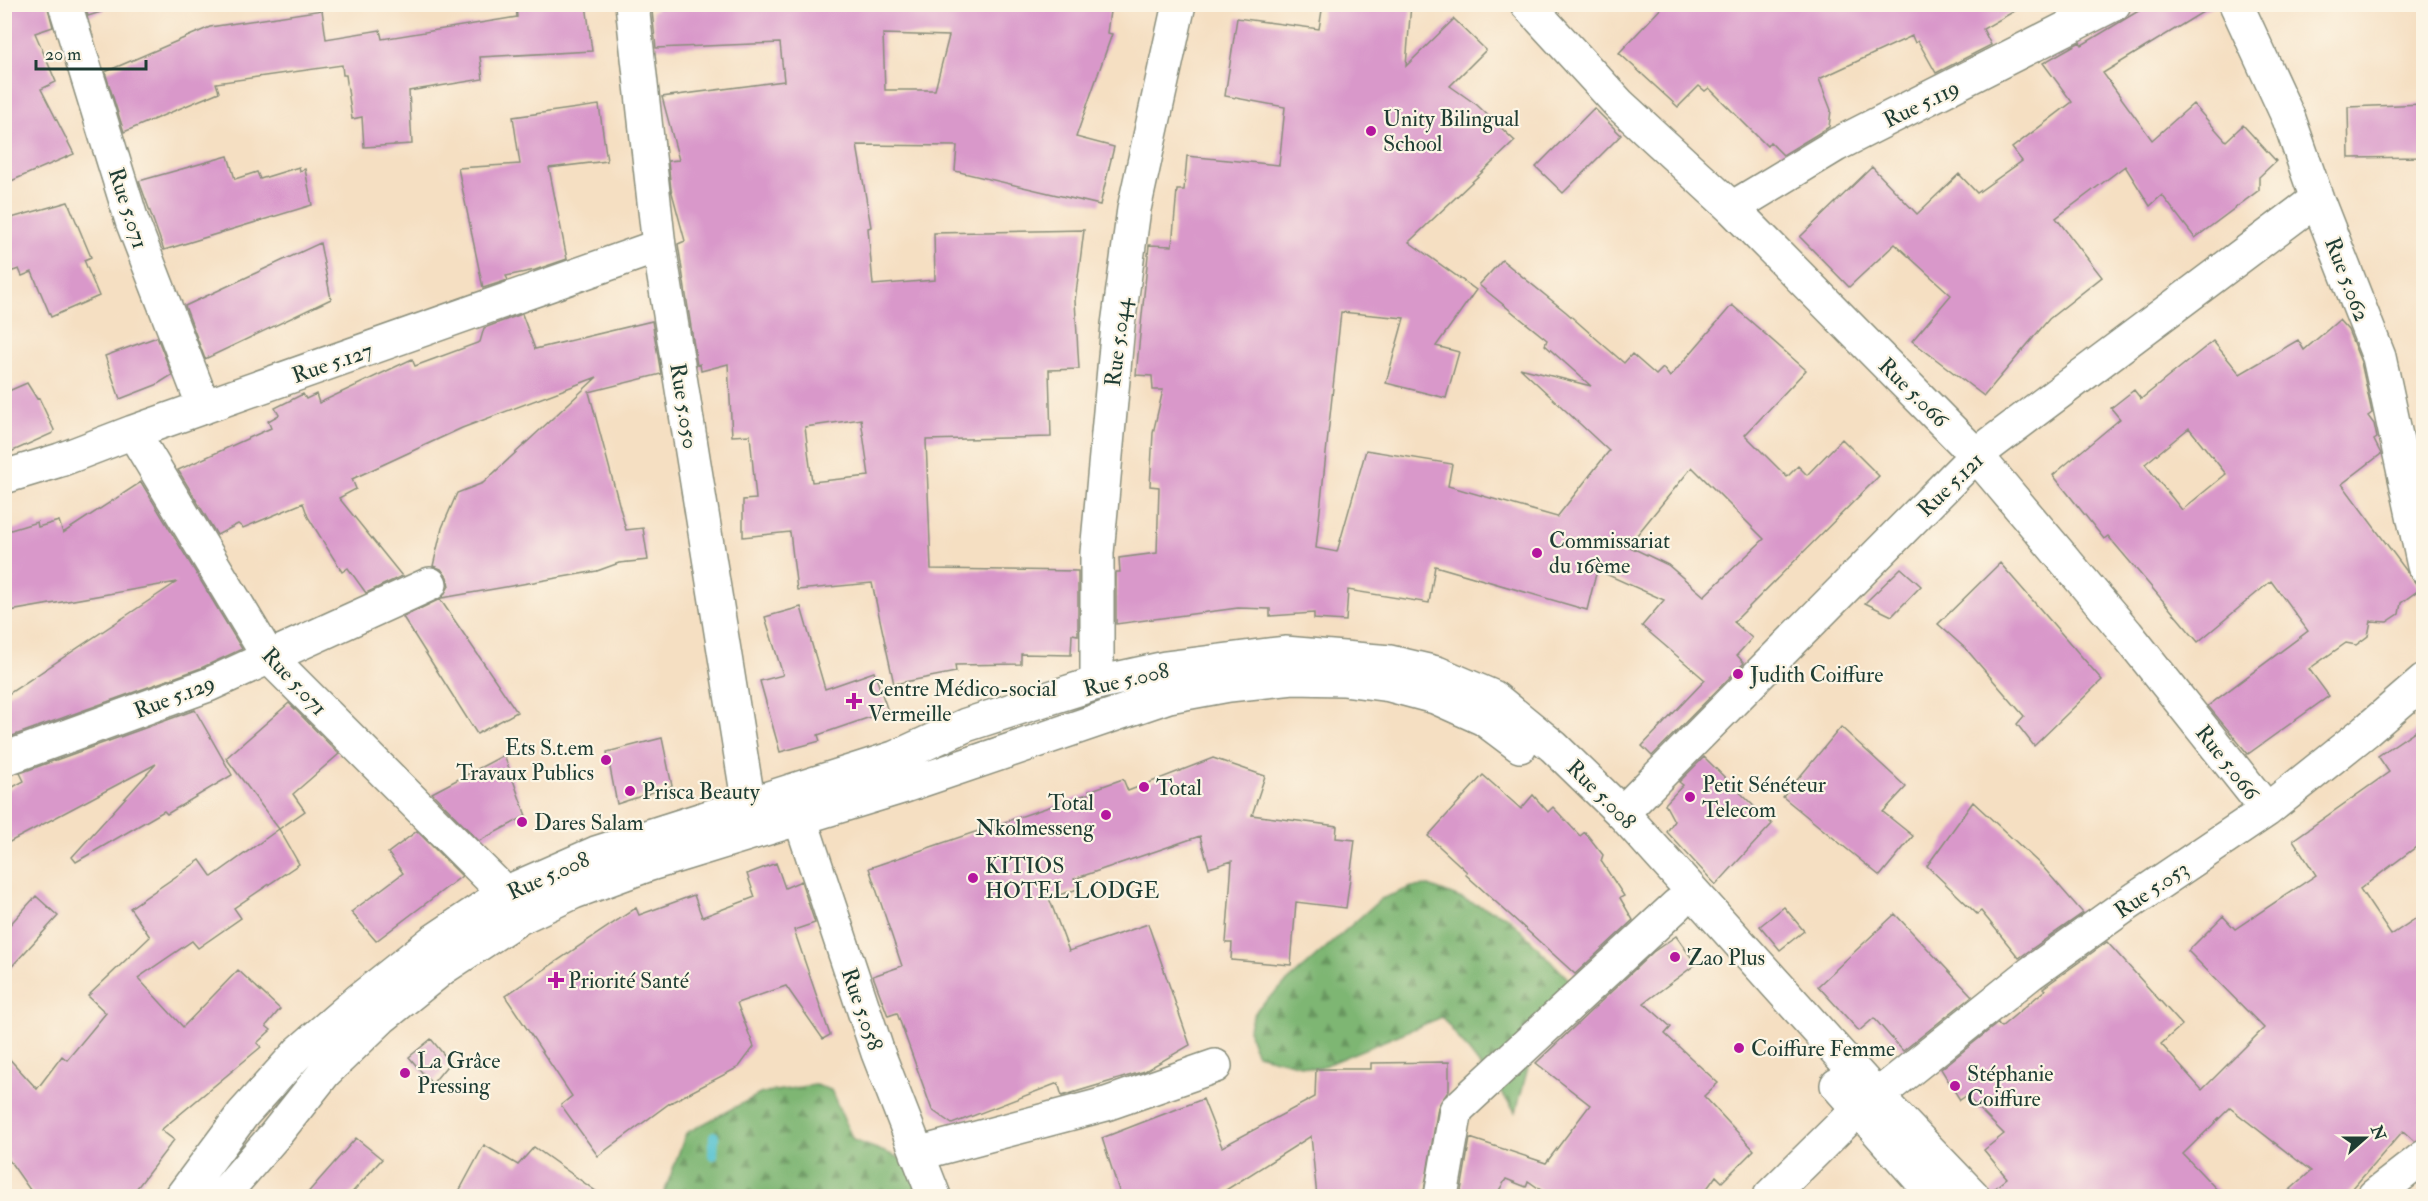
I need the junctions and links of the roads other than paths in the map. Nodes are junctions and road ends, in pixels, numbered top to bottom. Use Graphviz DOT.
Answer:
graph roads {
  1 [pos="65,4"];
  2 [pos="632,4"];
  3 [pos="1179,4"];
  4 [pos="2114,4"];
  5 [pos="2236,4"];
  6 [pos="1544,10"];
  7 [pos="2317,200"];
  8 [pos="1732,208"];
  9 [pos="659,246"];
  10 [pos="204,407"];
  11 [pos="133,432"];
  12 [pos="1977,455"];
  13 [pos="4,477"];
  14 [pos="2424,566"];
  15 [pos="430,584"];
  16 [pos="268,656"];
  17 [pos="2424,681"];
  18 [pos="1097,683"];
  19 [pos="4,759"];
  20 [pos="749,806"];
  21 [pos="2267,810"];
  22 [pos="1622,813"];
  23 [pos="800,818"];
  24 [pos="505,893"];
  25 [pos="1677,905"];
  26 [pos="1215,1066"];
  27 [pos="1868,1102"];
  28 [pos="917,1154"];
  29 [pos="2424,1157"];
  30 [pos="182,1197"];
  31 [pos="222,1197"];
  32 [pos="933,1197"];
  33 [pos="1441,1197"];
  34 [pos="1770,1197"];
  35 [pos="1935,1197"];
  36 [pos="1973,1197"];
  37 [pos="2374,1197"];
  1 -- 10 [label="street, Rue 5.071"];
  2 -- 9 [label="street, Rue 5.050"];
  3 -- 18 [label="street, Rue 5.044"];
  4 -- 8 [label="street, Rue 5.119"];
  5 -- 7 [label="street, Rue 5.062"];
  6 -- 8 [label="street, Rue 5.066"];
  7 -- 12 [label="street, Rue 5.121"];
  7 -- 14 [label="street, Rue 5.062"];
  8 -- 12 [label="street, Rue 5.066"];
  9 -- 10 [label="street, Rue 5.127"];
  9 -- 20 [label="street, Rue 5.050"];
  10 -- 11 [label="street, Rue 5.127"];
  11 -- 13 [label="street, Rue 5.127"];
  11 -- 16 [label="street, Rue 5.071"];
  12 -- 21 [label="street, Rue 5.066"];
  12 -- 22 [label="street, Rue 5.121"];
  15 -- 16 [label="street, Rue 5.129"];
  16 -- 19 [label="street, Rue 5.129"];
  16 -- 24 [label="street, Rue 5.071"];
  17 -- 21 [label="street, Rue 5.053"];
  18 -- 20 [label="street, Rue 5.008"];
  18 -- 22 [label="street, Rue 5.008"];
  20 -- 24 [label="street, Rue 5.008"];
  21 -- 27 [label="street, Rue 5.053"];
  22 -- 27 [label="street, Rue 5.008"];
  23 -- 25 [label="street, Rue 5.008"];
  23 -- 28 [label="street, Rue 5.058"];
  23 -- 31 [label="street, Rue 5.008"];
  24 -- 30 [label="street, Rue 5.008"];
  25 -- 27 [label="street, Rue 5.008"];
  25 -- 33 [label="street"];
  26 -- 28 [label="street"];
  27 -- 34 [label="street, Rue 5.053"];
  27 -- 35 [label="street, Rue 5.008"];
  27 -- 36 [label="street, Rue 5.008"];
  28 -- 32 [label="street, Rue 5.058"];
  29 -- 37 [label="street"];
}
